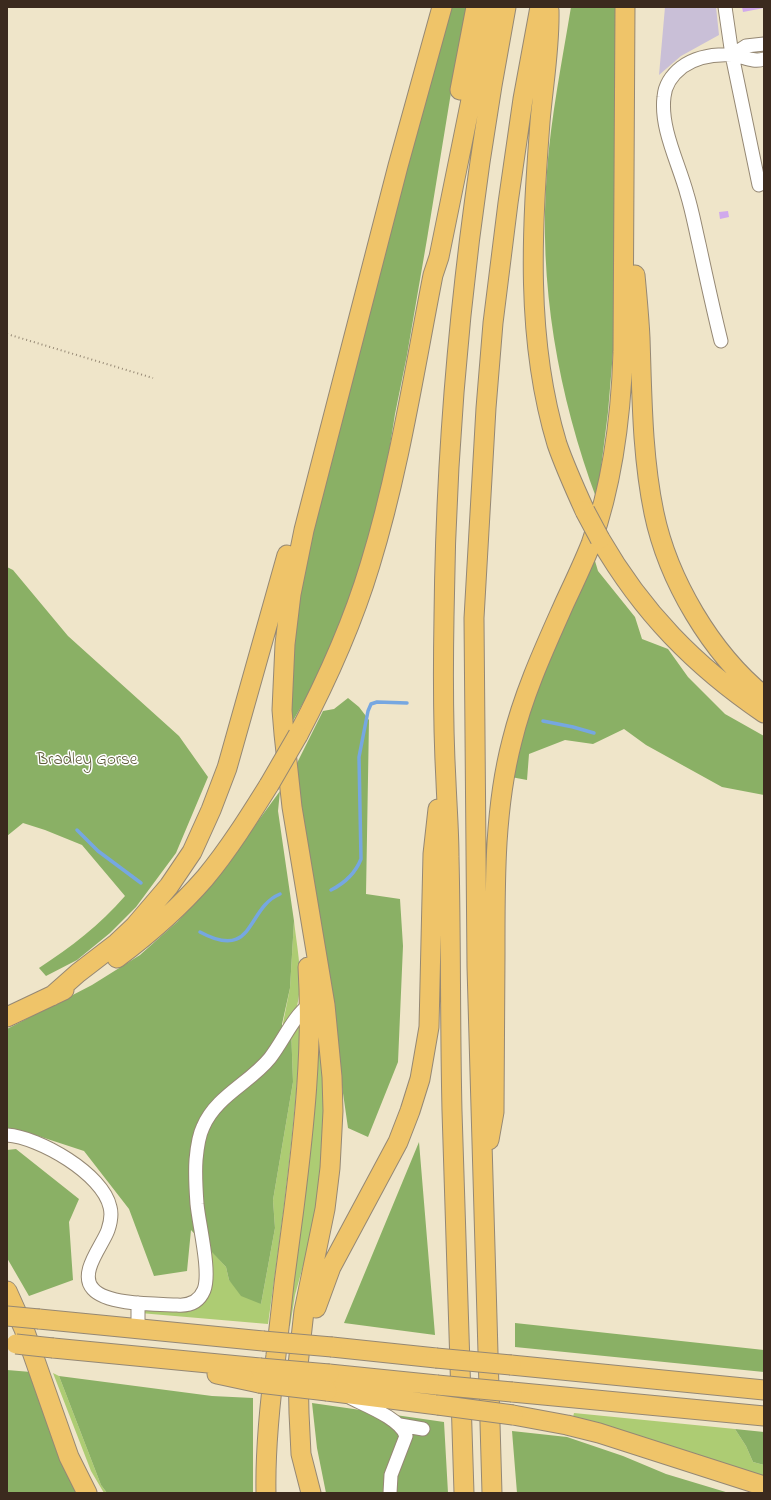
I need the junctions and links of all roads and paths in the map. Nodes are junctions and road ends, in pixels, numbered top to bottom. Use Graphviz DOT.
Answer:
graph roads {
  1 [pos="442,7"];
  2 [pos="476,7"];
  3 [pos="492,7"];
  4 [pos="506,7"];
  5 [pos="540,7"];
  6 [pos="549,7"];
  7 [pos="625,7"];
  8 [pos="725,7"];
  9 [pos="764,44"];
  10 [pos="732,55"];
  11 [pos="764,59"];
  12 [pos="759,185"];
  13 [pos="625,194"];
  14 [pos="433,275"];
  15 [pos="7,334"];
  16 [pos="721,341"];
  17 [pos="153,378"];
  18 [pos="324,448"];
  19 [pos="764,696"];
  20 [pos="764,714"];
  21 [pos="445,778"];
  22 [pos="301,867"];
  23 [pos="52,996"];
  24 [pos="310,1004"];
  25 [pos="7,1017"];
  26 [pos="7,1135"];
  27 [pos="482,1184"];
  28 [pos="7,1291"];
  29 [pos="138,1303"];
  30 [pos="7,1316"];
  31 [pos="138,1328"];
  32 [pos="11,1344"];
  33 [pos="333,1386"];
  34 [pos="764,1390"];
  35 [pos="299,1414"];
  36 [pos="764,1416"];
  37 [pos="400,1425"];
  38 [pos="423,1430"];
  39 [pos="463,1471"];
  40 [pos="764,1486"];
  41 [pos="87,1493"];
  42 [pos="266,1493"];
  43 [pos="311,1493"];
  44 [pos="390,1493"];
  45 [pos="457,1493"];
  46 [pos="464,1493"];
  47 [pos="492,1493"];
  1 -- 18 [label="highway"];
  2 -- 14 [label="highway"];
  3 -- 14 [label="highway"];
  4 -- 21 [label="highway"];
  5 -- 27 [label="highway"];
  6 -- 20 [label="highway, bridge"];
  7 -- 13 [label="highway"];
  8 -- 10 [label="lane"];
  9 -- 10 [label="lane"];
  10 -- 11 [label="lane"];
  10 -- 12 [label="lane"];
  10 -- 16 [label="lane"];
  13 -- 19 [label="highway"];
  13 -- 27 [label="highway"];
  14 -- 23 [label="highway, bridge"];
  15 -- 17 [label="path"];
  18 -- 22 [label="highway"];
  18 -- 23 [label="highway"];
  21 -- 35 [label="highway"];
  21 -- 39 [label="highway"];
  22 -- 24 [label="highway"];
  22 -- 35 [label="highway"];
  23 -- 25 [label="highway"];
  24 -- 29 [label="lane"];
  24 -- 42 [label="highway"];
  26 -- 29 [label="lane"];
  27 -- 47 [label="highway"];
  28 -- 41 [label="highway"];
  29 -- 31 [label="lane"];
  30 -- 31 [label="highway, bridge"];
  31 -- 34 [label="highway, bridge"];
  32 -- 33 [label="highway, bridge"];
  33 -- 36 [label="highway, bridge"];
  33 -- 37 [label="lane"];
  33 -- 40 [label="highway, bridge"];
  35 -- 43 [label="highway"];
  37 -- 38 [label="lane"];
  37 -- 44 [label="lane"];
  39 -- 45 [label="lane"];
  39 -- 46 [label="highway"];
}
